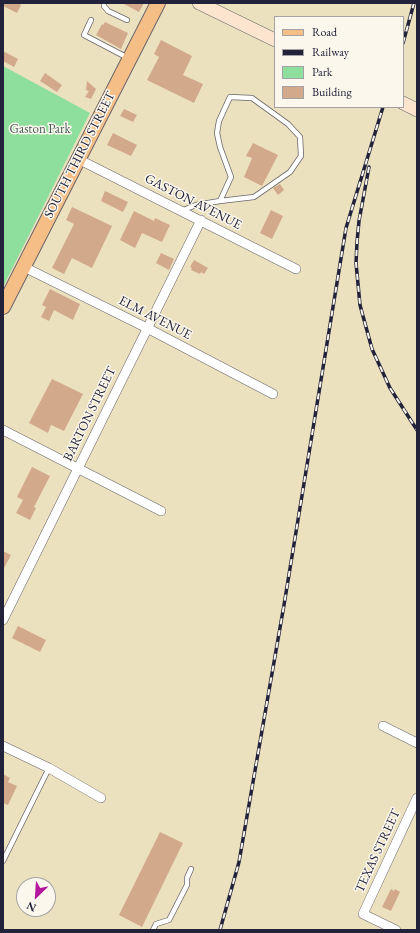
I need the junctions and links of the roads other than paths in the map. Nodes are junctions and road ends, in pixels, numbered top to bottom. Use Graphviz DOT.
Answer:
graph roads {
  1 [pos="104,3"];
  2 [pos="158,3"];
  3 [pos="199,3"];
  4 [pos="91,20"];
  5 [pos="127,20"];
  6 [pos="274,40"];
  7 [pos="129,58"];
  8 [pos="404,104"];
  9 [pos="417,110"];
  10 [pos="78,159"];
  11 [pos="220,201"];
  12 [pos="181,210"];
  13 [pos="201,220"];
  14 [pos="24,267"];
  15 [pos="296,269"];
  16 [pos="3,307"];
  17 [pos="147,328"];
  18 [pos="273,394"];
  19 [pos="3,430"];
  20 [pos="78,468"];
  21 [pos="161,511"];
  22 [pos="7,605"];
  23 [pos="3,620"];
  24 [pos="383,726"];
  25 [pos="417,743"];
  26 [pos="3,746"];
  27 [pos="49,768"];
  28 [pos="101,798"];
  29 [pos="417,798"];
  30 [pos="3,862"];
  31 [pos="191,869"];
  32 [pos="153,930"];
  33 [pos="396,930"];
  1 -- 5 [label="lane"];
  2 -- 7 [label="main road, SOUTH THIRD STREET"];
  3 -- 6 [label="main road"];
  4 -- 7 [label="lane"];
  7 -- 10 [label="main road, SOUTH THIRD STREET"];
  8 -- 9 [label="main road"];
  10 -- 12 [label="street, GASTON AVENUE"];
  10 -- 14 [label="main road, SOUTH THIRD STREET"];
  11 -- 11 [label="lane"];
  11 -- 12 [label="lane"];
  12 -- 13 [label="street, GASTON AVENUE"];
  13 -- 15 [label="street, GASTON AVENUE"];
  13 -- 17 [label="street, BARTON STREET"];
  14 -- 16 [label="main road, SOUTH THIRD STREET"];
  14 -- 17 [label="street, ELM AVENUE"];
  17 -- 18 [label="street, ELM AVENUE"];
  17 -- 20 [label="street, BARTON STREET"];
  19 -- 20 [label="street"];
  20 -- 21 [label="street"];
  20 -- 22 [label="street, BARTON STREET"];
  22 -- 23 [label="street, BARTON STREET"];
  24 -- 25 [label="street"];
  26 -- 27 [label="street"];
  27 -- 28 [label="street"];
  27 -- 30 [label="lane"];
  29 -- 33 [label="street, TEXAS STREET"];
  31 -- 32 [label="lane"];
}
